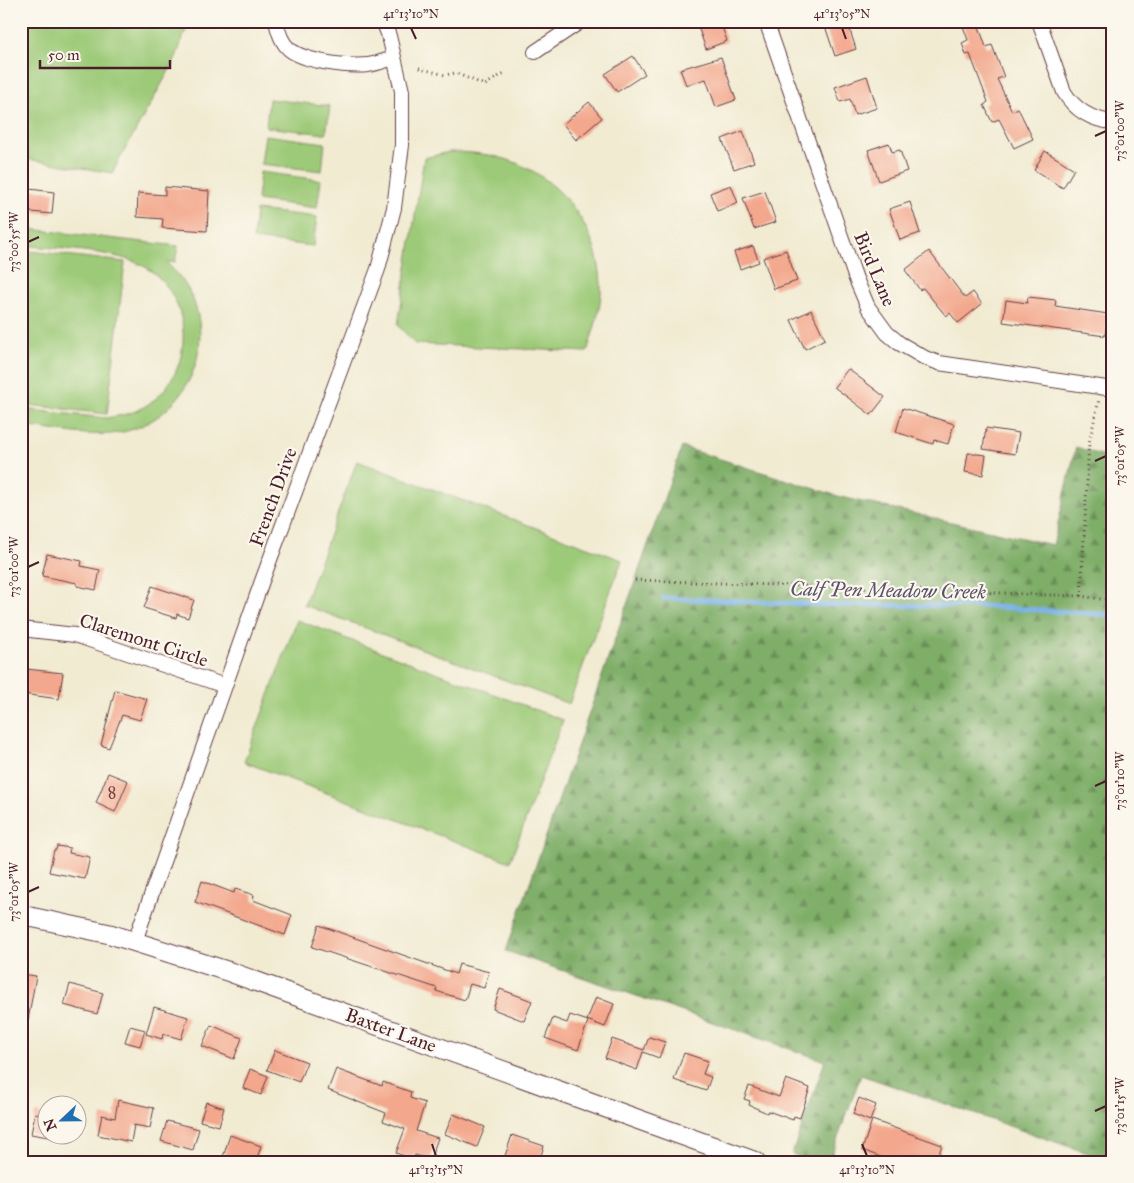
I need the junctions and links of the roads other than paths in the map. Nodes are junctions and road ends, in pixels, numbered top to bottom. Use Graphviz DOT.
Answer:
graph roads {
  1 [pos="276,21"];
  2 [pos="383,21"];
  3 [pos="581,21"];
  4 [pos="766,21"];
  5 [pos="1039,21"];
  6 [pos="535,52"];
  7 [pos="394,58"];
  8 [pos="1113,122"];
  9 [pos="1107,388"];
  10 [pos="21,629"];
  11 [pos="225,686"];
  12 [pos="21,916"];
  13 [pos="135,941"];
  14 [pos="756,1162"];
  1 -- 7 [label="street"];
  2 -- 7 [label="street, French Drive"];
  3 -- 6 [label="street"];
  4 -- 9 [label="street, Bird Lane"];
  5 -- 8 [label="street"];
  7 -- 11 [label="street, French Drive"];
  10 -- 11 [label="street, Claremont Circle"];
  11 -- 13 [label="street, French Drive"];
  12 -- 13 [label="street, Baxter Lane"];
  13 -- 14 [label="street, Baxter Lane"];
}
